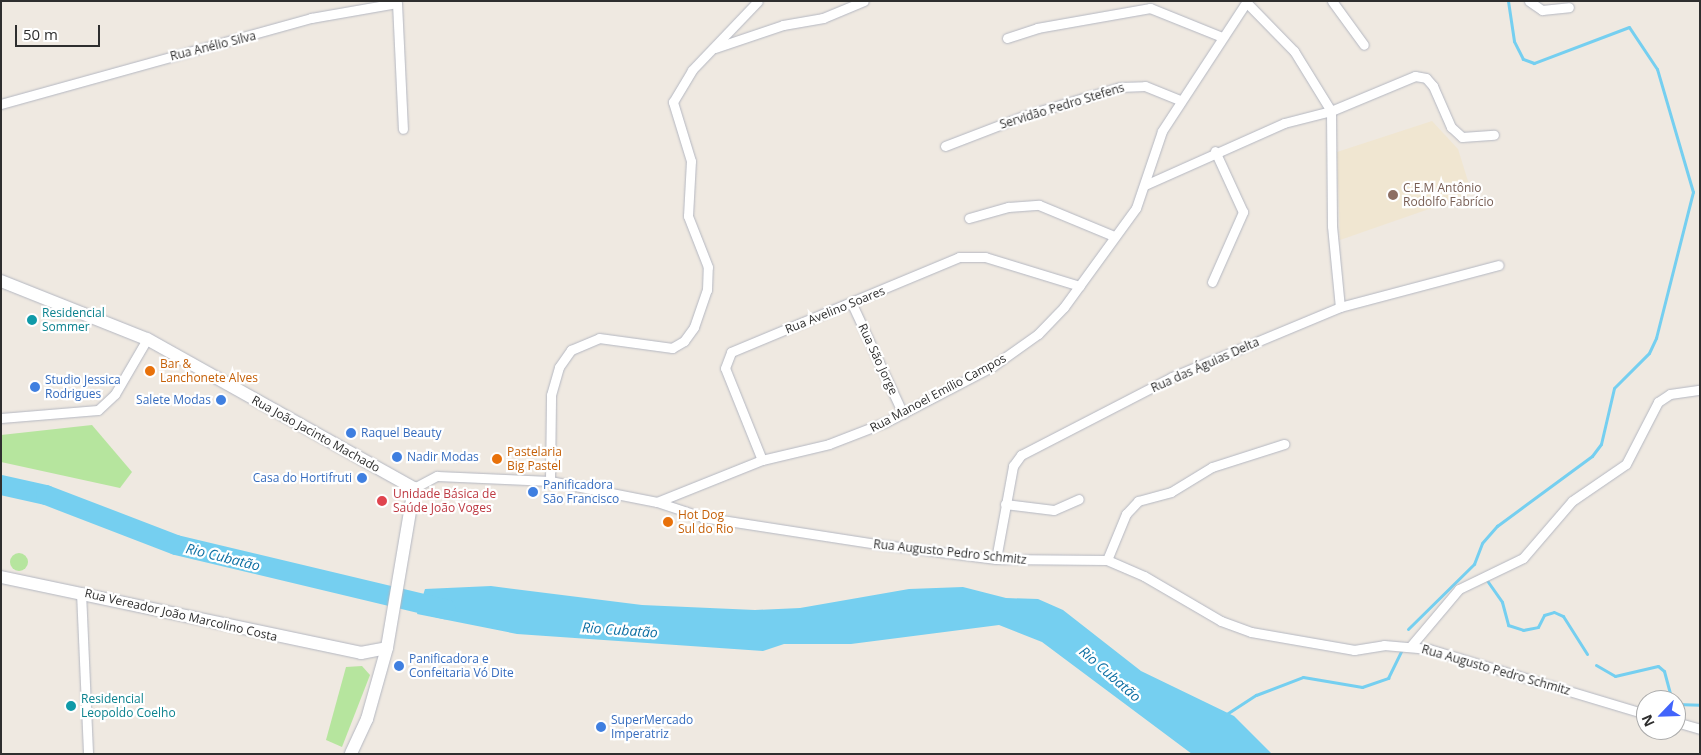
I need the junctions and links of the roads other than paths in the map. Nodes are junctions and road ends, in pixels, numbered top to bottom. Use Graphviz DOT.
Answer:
graph roads {
  1 [pos="758,1"];
  2 [pos="864,1"];
  3 [pos="1246,1"];
  4 [pos="1332,1"];
  5 [pos="1530,1"];
  6 [pos="1569,7"];
  7 [pos="1222,37"];
  8 [pos="1007,38"];
  9 [pos="1364,45"];
  10 [pos="715,48"];
  11 [pos="1180,100"];
  12 [pos="1,104"];
  13 [pos="1331,111"];
  14 [pos="403,129"];
  15 [pos="1494,135"];
  16 [pos="945,146"];
  17 [pos="1215,151"];
  18 [pos="1145,185"];
  19 [pos="969,218"];
  20 [pos="1114,236"];
  21 [pos="1499,265"];
  22 [pos="1,281"];
  23 [pos="1212,282"];
  24 [pos="1080,286"];
  25 [pos="852,304"];
  26 [pos="1340,307"];
  27 [pos="147,339"];
  28 [pos="1700,390"];
  29 [pos="903,414"];
  30 [pos="1,418"];
  31 [pos="1284,444"];
  32 [pos="762,460"];
  33 [pos="550,481"];
  34 [pos="414,488"];
  35 [pos="1079,499"];
  36 [pos="657,502"];
  37 [pos="1005,504"];
  38 [pos="996,559"];
  39 [pos="1107,560"];
  40 [pos="1,577"];
  41 [pos="81,592"];
  42 [pos="387,643"];
  43 [pos="1410,647"];
  44 [pos="361,653"];
  45 [pos="381,671"];
  46 [pos="1636,711"];
  47 [pos="1686,725"];
  48 [pos="1700,729"];
  49 [pos="88,754"];
  50 [pos="351,754"];
  1 -- 10 [label="street"];
  2 -- 10 [label="street"];
  3 -- 7 [label="street, Rua Manoel Emílio Campos"];
  3 -- 13 [label="street"];
  4 -- 9 [label="street"];
  5 -- 6 [label="street"];
  7 -- 8 [label="street"];
  7 -- 11 [label="street, Rua Manoel Emílio Campos"];
  10 -- 33 [label="street"];
  11 -- 16 [label="street, Servidão Pedro Stefens"];
  11 -- 18 [label="street, Rua Manoel Emílio Campos"];
  12 -- 14 [label="street, Rua Anélio Silva"];
  13 -- 15 [label="street"];
  13 -- 17 [label="street"];
  13 -- 26 [label="street"];
  17 -- 18 [label="street"];
  17 -- 23 [label="street"];
  18 -- 20 [label="street, Rua Manoel Emílio Campos"];
  19 -- 20 [label="street"];
  20 -- 24 [label="street, Rua Manoel Emílio Campos"];
  21 -- 26 [label="street, Rua das Águias Delta"];
  22 -- 27 [label="main road, Rua João Jacinto Machado"];
  24 -- 25 [label="street, Rua Avelino Soares"];
  24 -- 29 [label="street, Rua Manoel Emílio Campos"];
  25 -- 29 [label="street, Rua São Jorge"];
  25 -- 32 [label="street, Rua Avelino Soares"];
  26 -- 37 [label="street, Rua das Águias Delta"];
  27 -- 30 [label="street"];
  27 -- 34 [label="main road, Rua João Jacinto Machado"];
  28 -- 43 [label="street"];
  29 -- 32 [label="street, Rua Manoel Emílio Campos"];
  31 -- 39 [label="street"];
  32 -- 36 [label="street, Rua Manoel Emílio Campos"];
  33 -- 34 [label="street, Rua Augusto Pedro Schmitz"];
  33 -- 36 [label="street, Rua Augusto Pedro Schmitz"];
  34 -- 42 [label="main road"];
  35 -- 37 [label="street"];
  36 -- 38 [label="street, Rua Augusto Pedro Schmitz"];
  37 -- 38 [label="street, Rua das Águias Delta"];
  38 -- 39 [label="street, Rua Augusto Pedro Schmitz"];
  39 -- 43 [label="street, Rua Augusto Pedro Schmitz"];
  40 -- 41 [label="main road, Rua Vereador João Marcolino Costa"];
  41 -- 44 [label="main road, Rua Vereador João Marcolino Costa"];
  41 -- 49 [label="street"];
  42 -- 44 [label="main road, Rua Vereador João Marcolino Costa"];
  42 -- 45 [label="main road"];
  43 -- 46 [label="street, Rua Augusto Pedro Schmitz"];
  44 -- 45 [label="main road"];
  45 -- 50 [label="main road"];
  47 -- 48 [label="street"];
}
